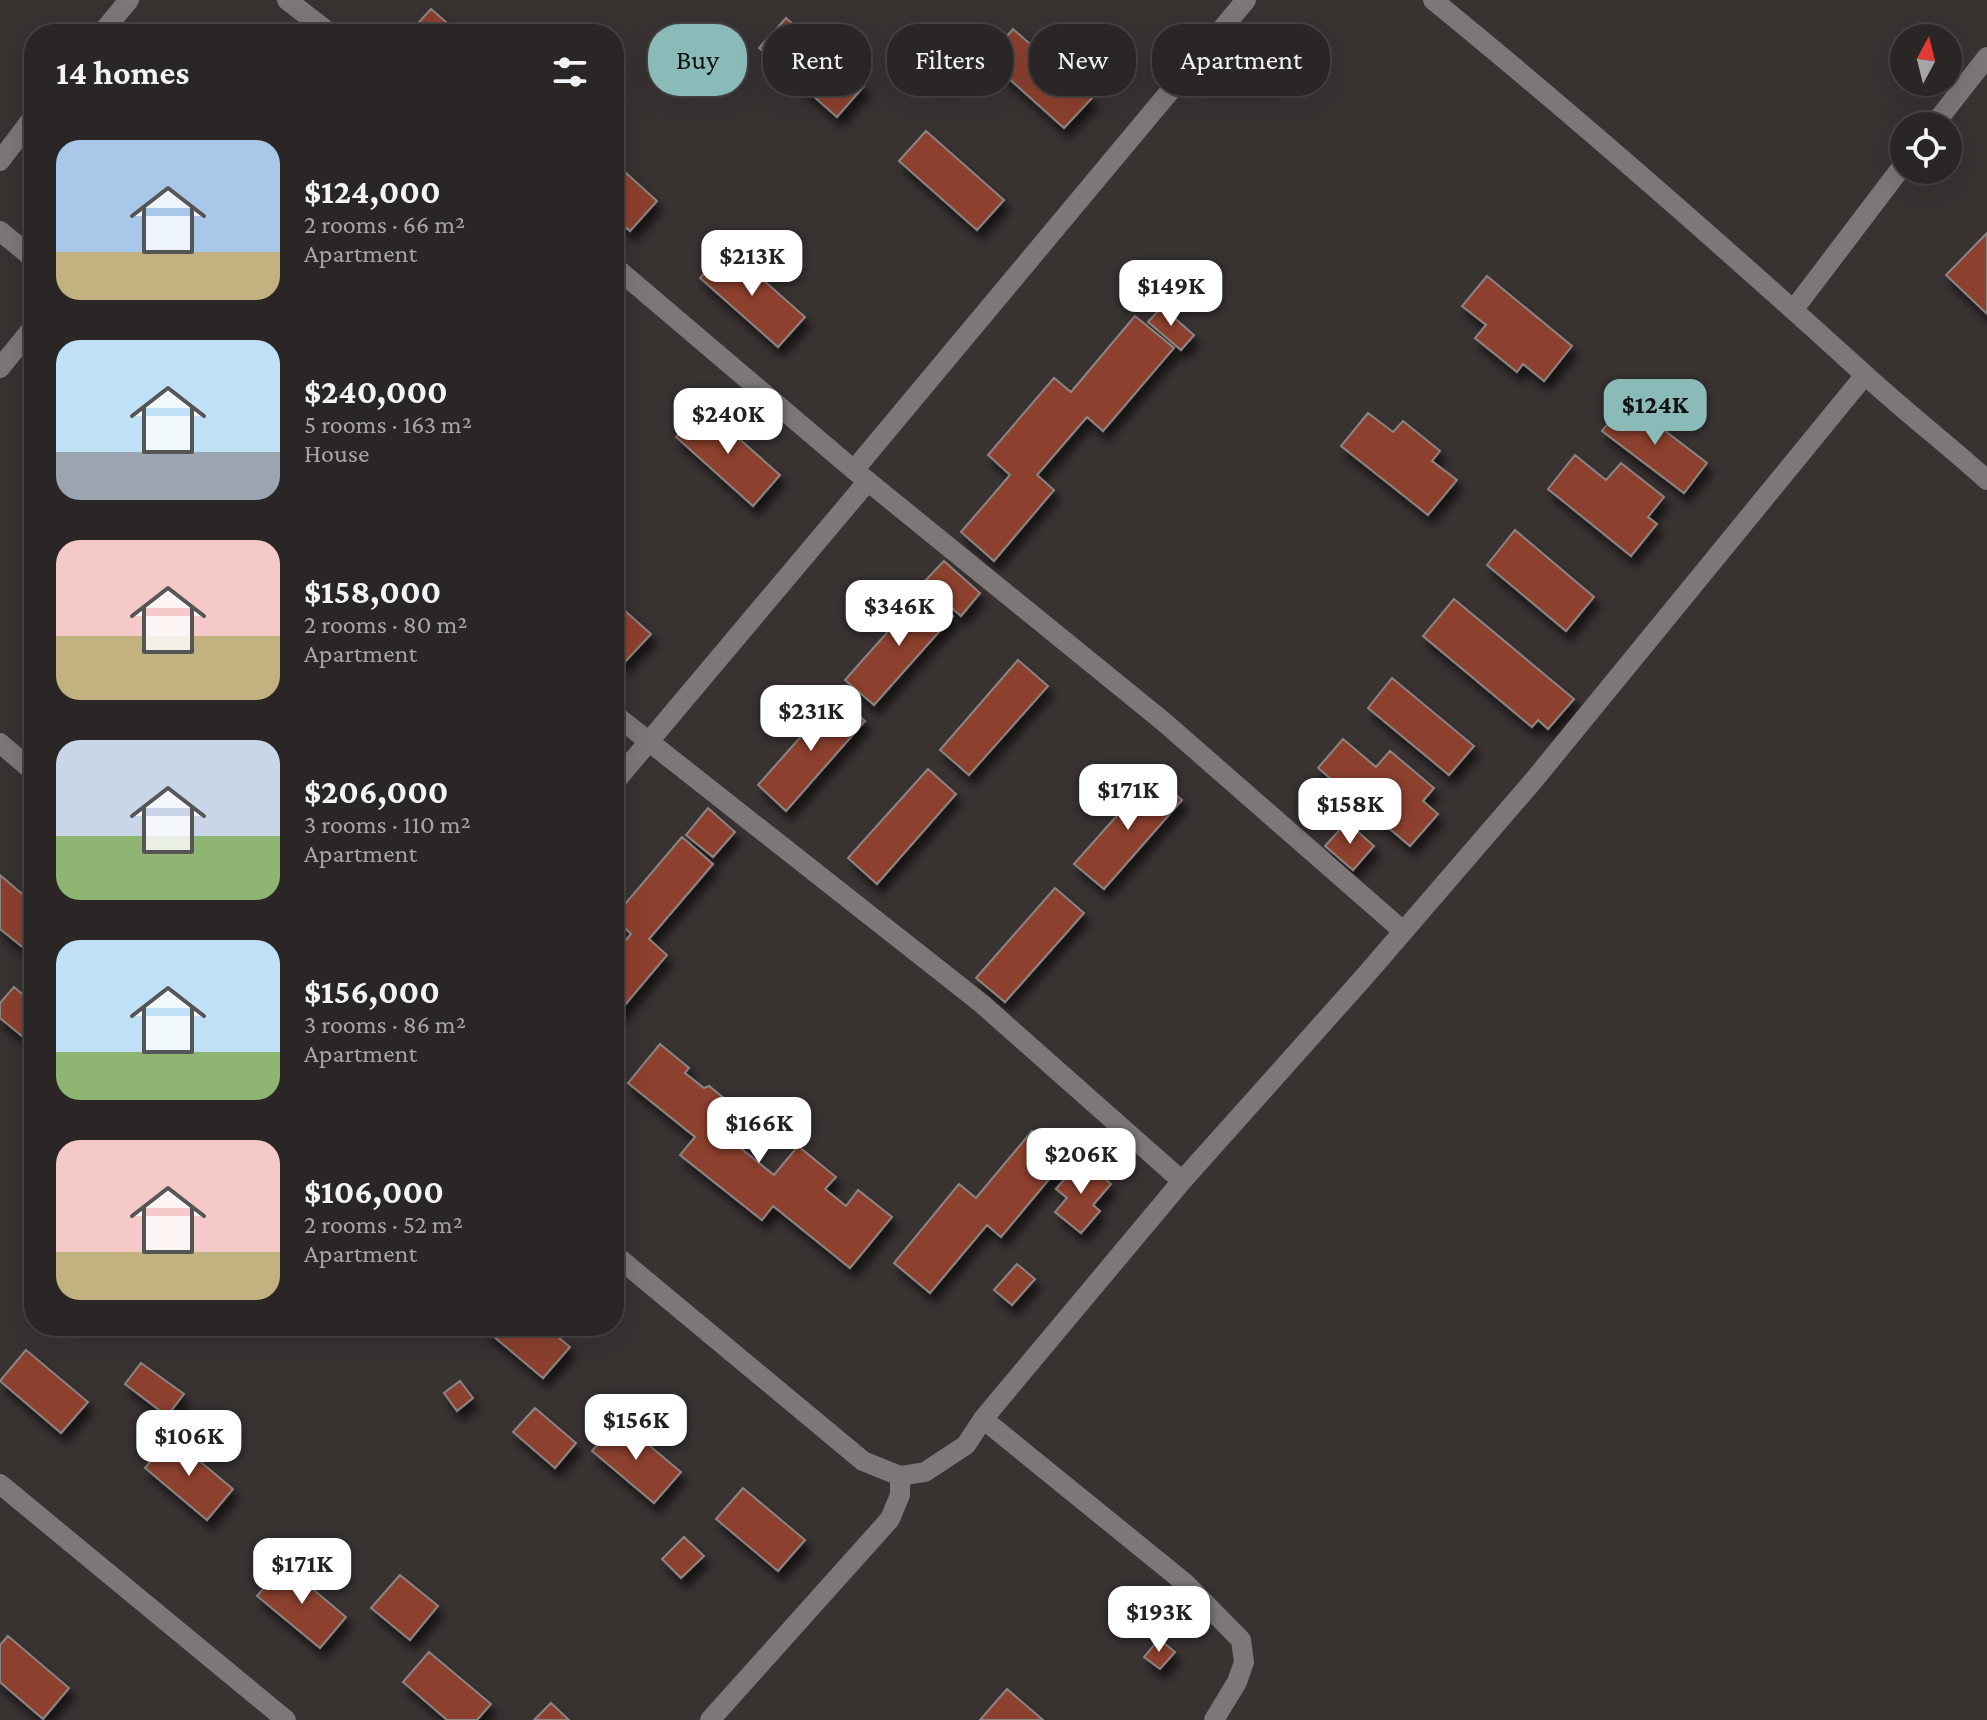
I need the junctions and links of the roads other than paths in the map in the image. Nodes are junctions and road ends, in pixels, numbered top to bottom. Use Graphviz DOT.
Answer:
graph roads {
  1 [pos="129,0"];
  2 [pos="287,0"];
  3 [pos="1246,0"];
  4 [pos="1433,0"];
  5 [pos="109,24"];
  6 [pos="318,24"];
  7 [pos="1987,57"];
  8 [pos="1944,112"];
  9 [pos="24,129"];
  10 [pos="0,161"];
  11 [pos="1890,182"];
  12 [pos="0,231"];
  13 [pos="24,251"];
  14 [pos="624,274"];
  15 [pos="1794,309"];
  16 [pos="24,338"];
  17 [pos="0,368"];
  18 [pos="1865,375"];
  19 [pos="861,475"];
  20 [pos="1987,480"];
  21 [pos="624,722"];
  22 [pos="650,742"];
  23 [pos="0,743"];
  24 [pos="24,763"];
  25 [pos="624,772"];
  26 [pos="1403,931"];
  27 [pos="1182,1181"];
  28 [pos="624,1262"];
  29 [pos="983,1419"];
  30 [pos="900,1476"];
  31 [pos="0,1484"];
  32 [pos="286,1720"];
  33 [pos="710,1720"];
  34 [pos="1214,1720"];
  1 -- 5 [label="street"];
  2 -- 6 [label="street"];
  3 -- 19 [label="street"];
  4 -- 15 [label="street"];
  7 -- 8 [label="street"];
  9 -- 10 [label="street"];
  11 -- 15 [label="street"];
  12 -- 13 [label="street"];
  14 -- 19 [label="street"];
  15 -- 18 [label="street"];
  16 -- 17 [label="street"];
  18 -- 20 [label="street"];
  18 -- 26 [label="street"];
  19 -- 22 [label="street"];
  19 -- 26 [label="street"];
  21 -- 22 [label="street"];
  22 -- 25 [label="street"];
  22 -- 27 [label="street"];
  23 -- 24 [label="street"];
  26 -- 27 [label="street"];
  27 -- 29 [label="street"];
  28 -- 30 [label="street"];
  29 -- 30 [label="street"];
  29 -- 34 [label="street"];
  30 -- 33 [label="street"];
  31 -- 32 [label="street"];
}
